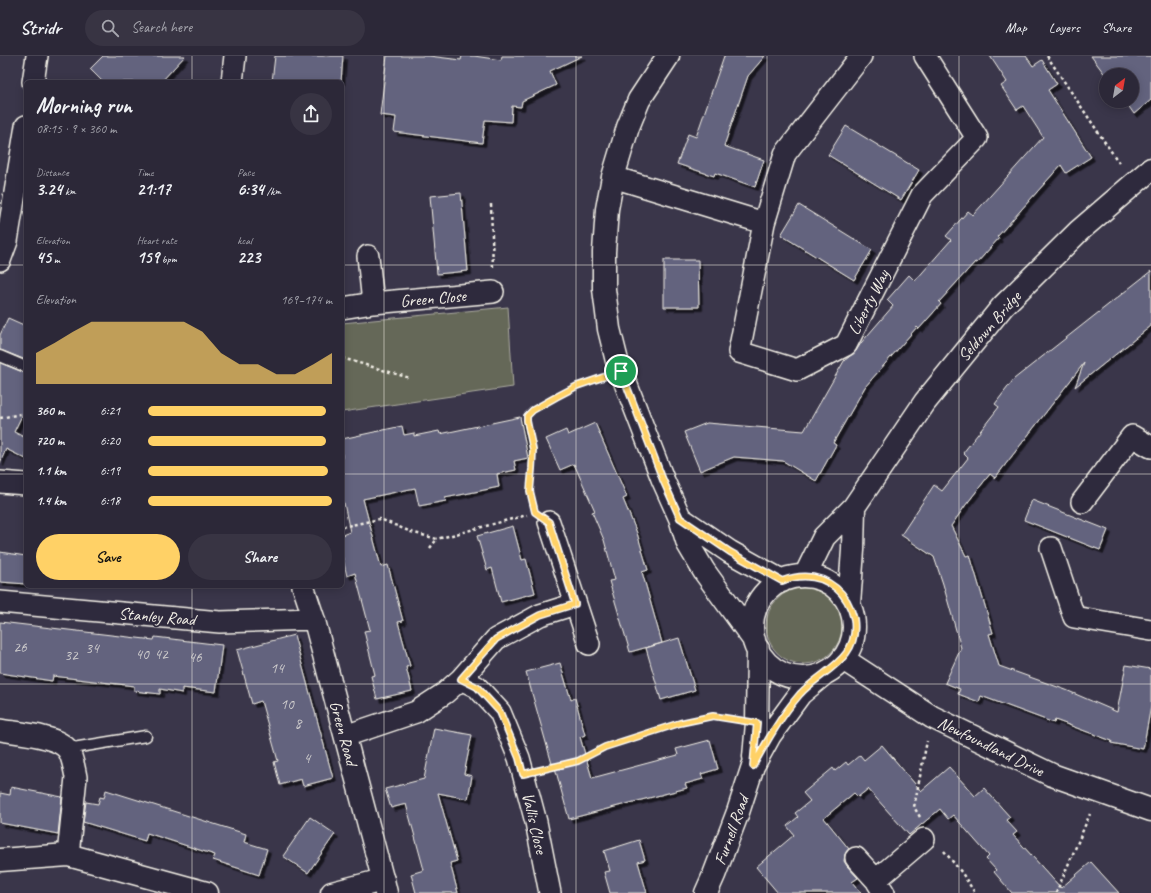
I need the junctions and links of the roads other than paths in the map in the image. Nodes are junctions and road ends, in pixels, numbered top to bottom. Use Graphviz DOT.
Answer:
graph roads {
  1 [pos="38,56"];
  2 [pos="235,56"];
  3 [pos="668,56"];
  4 [pos="861,56"];
  5 [pos="925,56"];
  6 [pos="33,80"];
  7 [pos="232,80"];
  8 [pos="24,138"];
  9 [pos="1143,176"];
  10 [pos="613,177"];
  11 [pos="764,223"];
  12 [pos="368,256"];
  13 [pos="0,260"];
  14 [pos="493,292"];
  15 [pos="373,303"];
  16 [pos="344,308"];
  17 [pos="0,356"];
  18 [pos="24,366"];
  19 [pos="1151,447"];
  20 [pos="0,482"];
  21 [pos="24,484"];
  22 [pos="1082,502"];
  23 [pos="854,507"];
  24 [pos="542,517"];
  25 [pos="680,518"];
  26 [pos="1051,548"];
  27 [pos="805,576"];
  28 [pos="782,581"];
  29 [pos="305,588"];
  30 [pos="0,602"];
  31 [pos="575,604"];
  32 [pos="849,604"];
  33 [pos="314,619"];
  34 [pos="1151,630"];
  35 [pos="589,644"];
  36 [pos="756,645"];
  37 [pos="843,659"];
  38 [pos="825,673"];
  39 [pos="461,679"];
  40 [pos="0,730"];
  41 [pos="146,736"];
  42 [pos="345,736"];
  43 [pos="67,749"];
  44 [pos="753,766"];
  45 [pos="1151,810"];
  46 [pos="927,836"];
  47 [pos="68,855"];
  48 [pos="856,858"];
  49 [pos="0,860"];
  50 [pos="384,886"];
  51 [pos="880,887"];
  52 [pos="207,893"];
  53 [pos="332,893"];
  54 [pos="550,893"];
  55 [pos="706,893"];
  1 -- 6 [label="street"];
  2 -- 7 [label="street"];
  3 -- 10 [label="street"];
  4 -- 11 [label="street, Liberty Way"];
  5 -- 11 [label="street, Liberty Way"];
  8 -- 13 [label="street"];
  9 -- 23 [label="street, Seldown Bridge"];
  10 -- 11 [label="street"];
  10 -- 25 [label="street"];
  12 -- 15 [label="street"];
  14 -- 15 [label="street, Green Close"];
  15 -- 16 [label="street, Green Close"];
  17 -- 18 [label="lane"];
  19 -- 22 [label="street"];
  20 -- 21 [label="street"];
  23 -- 27 [label="street, Seldown Bridge"];
  23 -- 32 [label="street"];
  24 -- 31 [label="street"];
  25 -- 28 [label="street"];
  25 -- 36 [label="street"];
  26 -- 34 [label="street"];
  27 -- 28 [label="street"];
  27 -- 32 [label="street"];
  28 -- 36 [label="street"];
  29 -- 33 [label="street, Green Road"];
  30 -- 33 [label="street, Stanley Road"];
  31 -- 35 [label="street"];
  31 -- 39 [label="street"];
  32 -- 37 [label="street"];
  33 -- 42 [label="street, Green Road"];
  36 -- 38 [label="street"];
  36 -- 44 [label="street, Furnell Road"];
  37 -- 38 [label="street"];
  37 -- 45 [label="street, Newfoundland Drive"];
  38 -- 44 [label="street, Furnell Road"];
  39 -- 42 [label="street"];
  39 -- 54 [label="street, Vallis Close"];
  40 -- 43 [label="street"];
  41 -- 43 [label="lane"];
  42 -- 50 [label="street, Green Road"];
  43 -- 47 [label="street"];
  44 -- 55 [label="street, Furnell Road"];
  46 -- 51 [label="street"];
  47 -- 49 [label="street"];
  47 -- 52 [label="street"];
  48 -- 51 [label="street"];
  50 -- 53 [label="street"];
}
